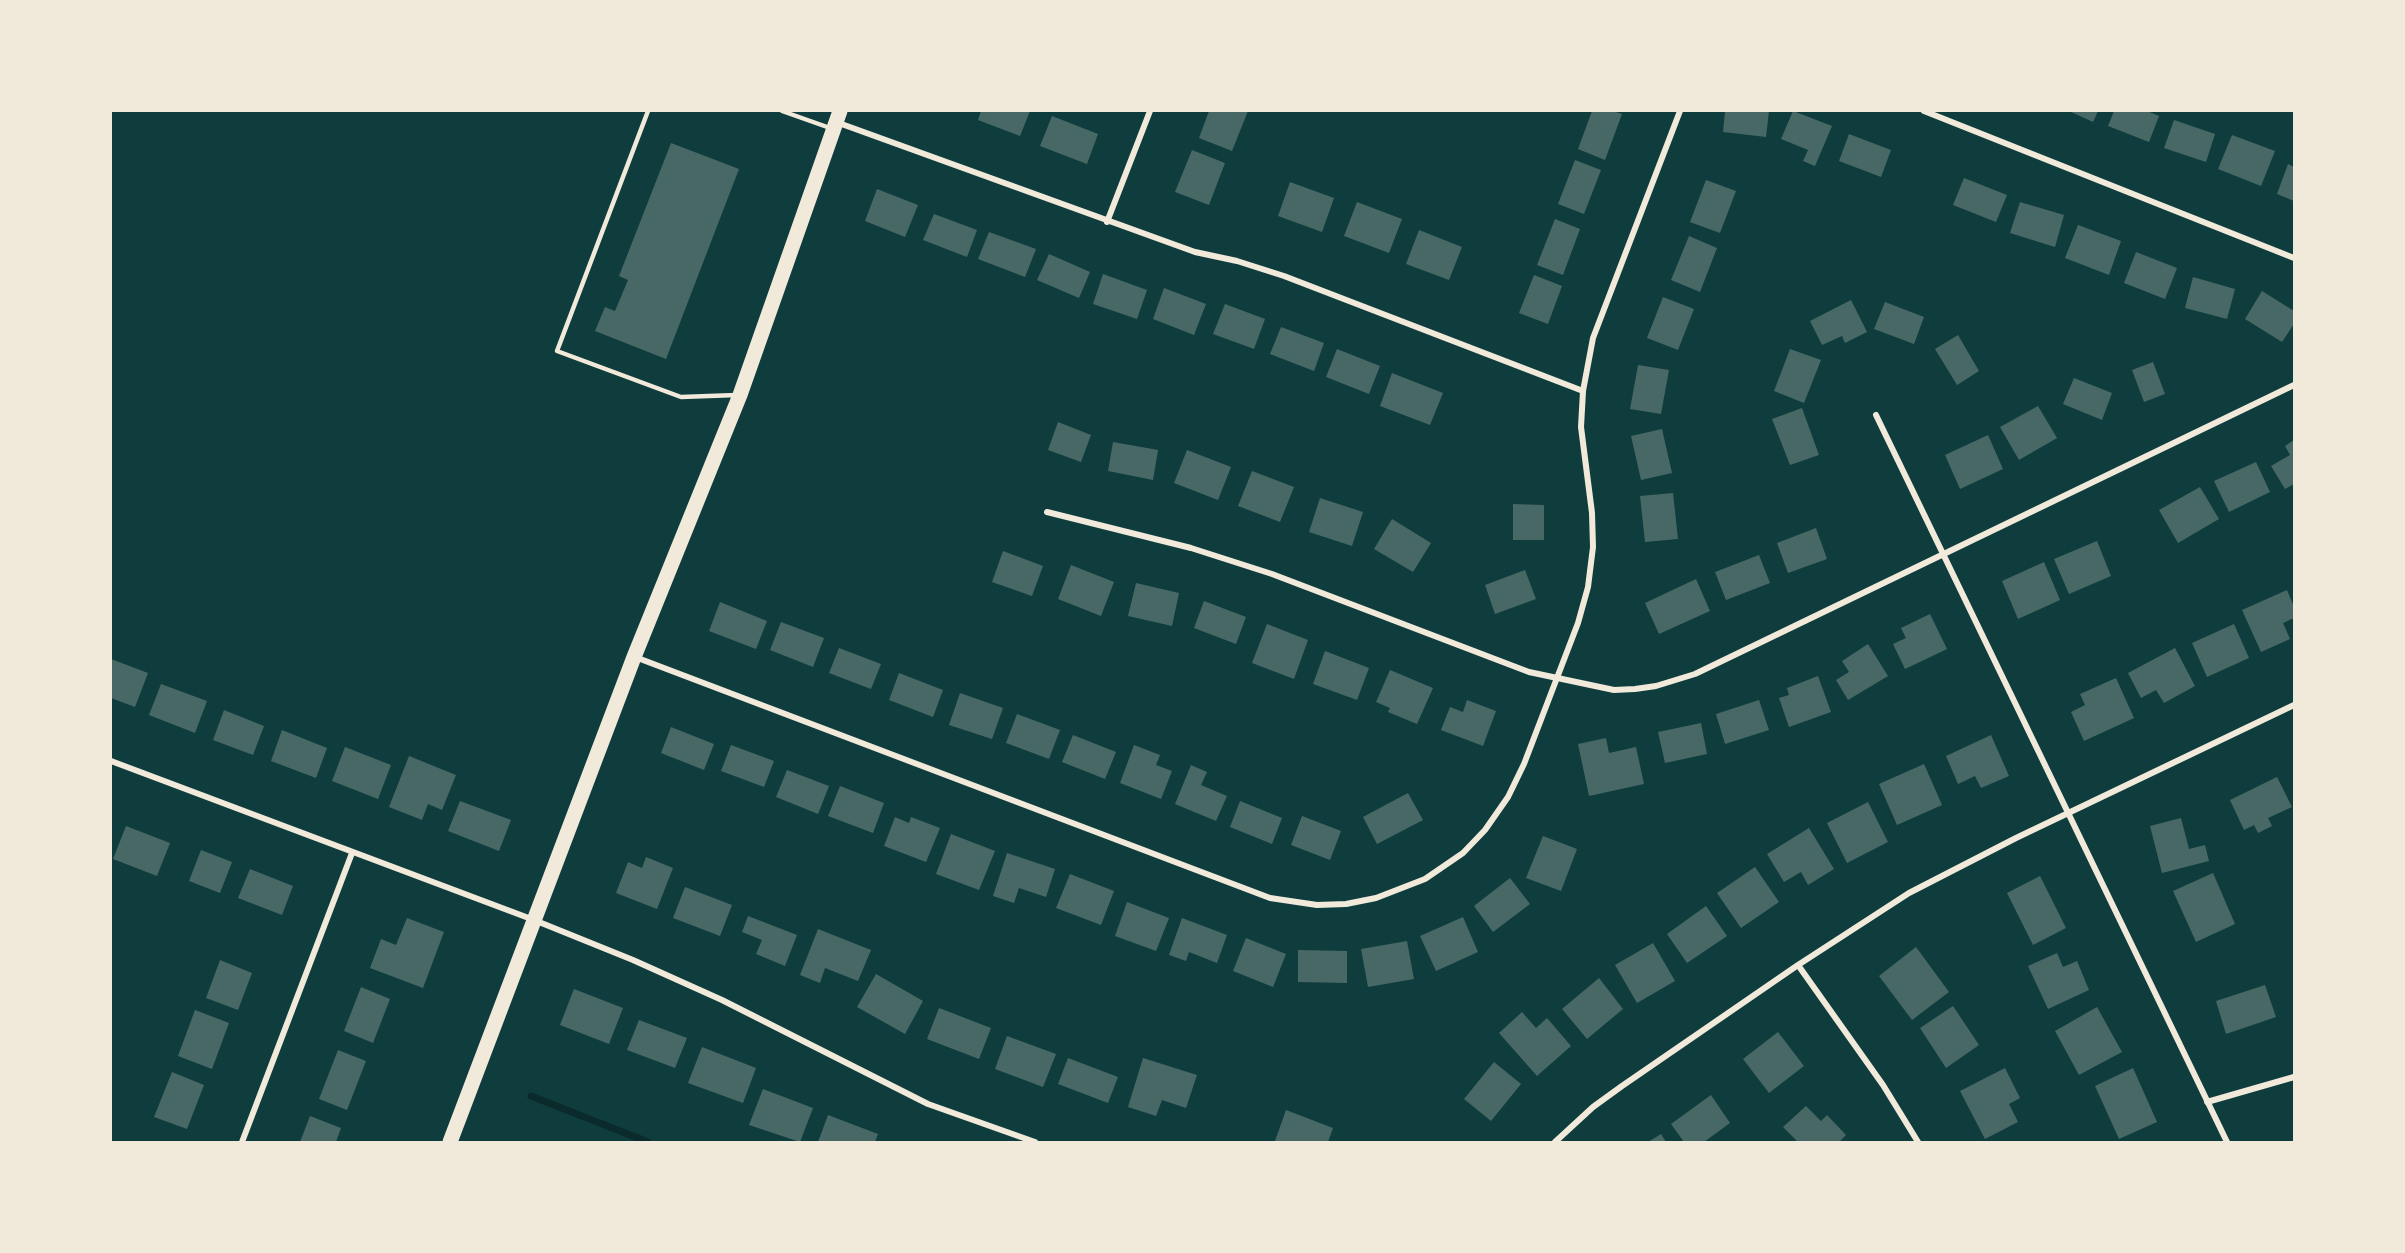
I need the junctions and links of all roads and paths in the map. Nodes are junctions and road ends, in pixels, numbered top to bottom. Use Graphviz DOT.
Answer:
graph roads {
  1 [pos="648,111"];
  2 [pos="782,111"];
  3 [pos="1150,111"];
  4 [pos="1680,111"];
  5 [pos="1924,111"];
  6 [pos="837,121"];
  7 [pos="1107,222"];
  8 [pos="2294,258"];
  9 [pos="2294,385"];
  10 [pos="1583,391"];
  11 [pos="740,395"];
  12 [pos="1876,415"];
  13 [pos="1047,512"];
  14 [pos="1944,554"];
  15 [pos="634,657"];
  16 [pos="1557,678"];
  17 [pos="2294,705"];
  18 [pos="111,761"];
  19 [pos="2069,813"];
  20 [pos="352,853"];
  21 [pos="534,920"];
  22 [pos="1798,965"];
  23 [pos="2294,1077"];
  24 [pos="2207,1102"];
  25 [pos="242,1142"];
  26 [pos="450,1142"];
  27 [pos="1035,1142"];
  28 [pos="1555,1142"];
  29 [pos="1918,1142"];
  30 [pos="2227,1142"];
  1 -- 11 [label="lane"];
  2 -- 6 [label="lane"];
  3 -- 7 [label="street"];
  4 -- 10 [label="street"];
  5 -- 8 [label="street"];
  6 -- 7 [label="street"];
  6 -- 11 [label="main road"];
  7 -- 10 [label="street"];
  9 -- 14 [label="street"];
  10 -- 16 [label="street"];
  11 -- 15 [label="main road"];
  12 -- 14 [label="street"];
  13 -- 16 [label="street"];
  14 -- 16 [label="street"];
  14 -- 19 [label="street"];
  15 -- 16 [label="street"];
  15 -- 21 [label="main road"];
  17 -- 19 [label="street"];
  18 -- 20 [label="street"];
  19 -- 22 [label="street"];
  19 -- 24 [label="street"];
  20 -- 21 [label="street"];
  20 -- 25 [label="street"];
  21 -- 26 [label="main road"];
  21 -- 27 [label="street"];
  22 -- 28 [label="street"];
  22 -- 29 [label="street"];
  23 -- 24 [label="street"];
  24 -- 30 [label="street"];
}
